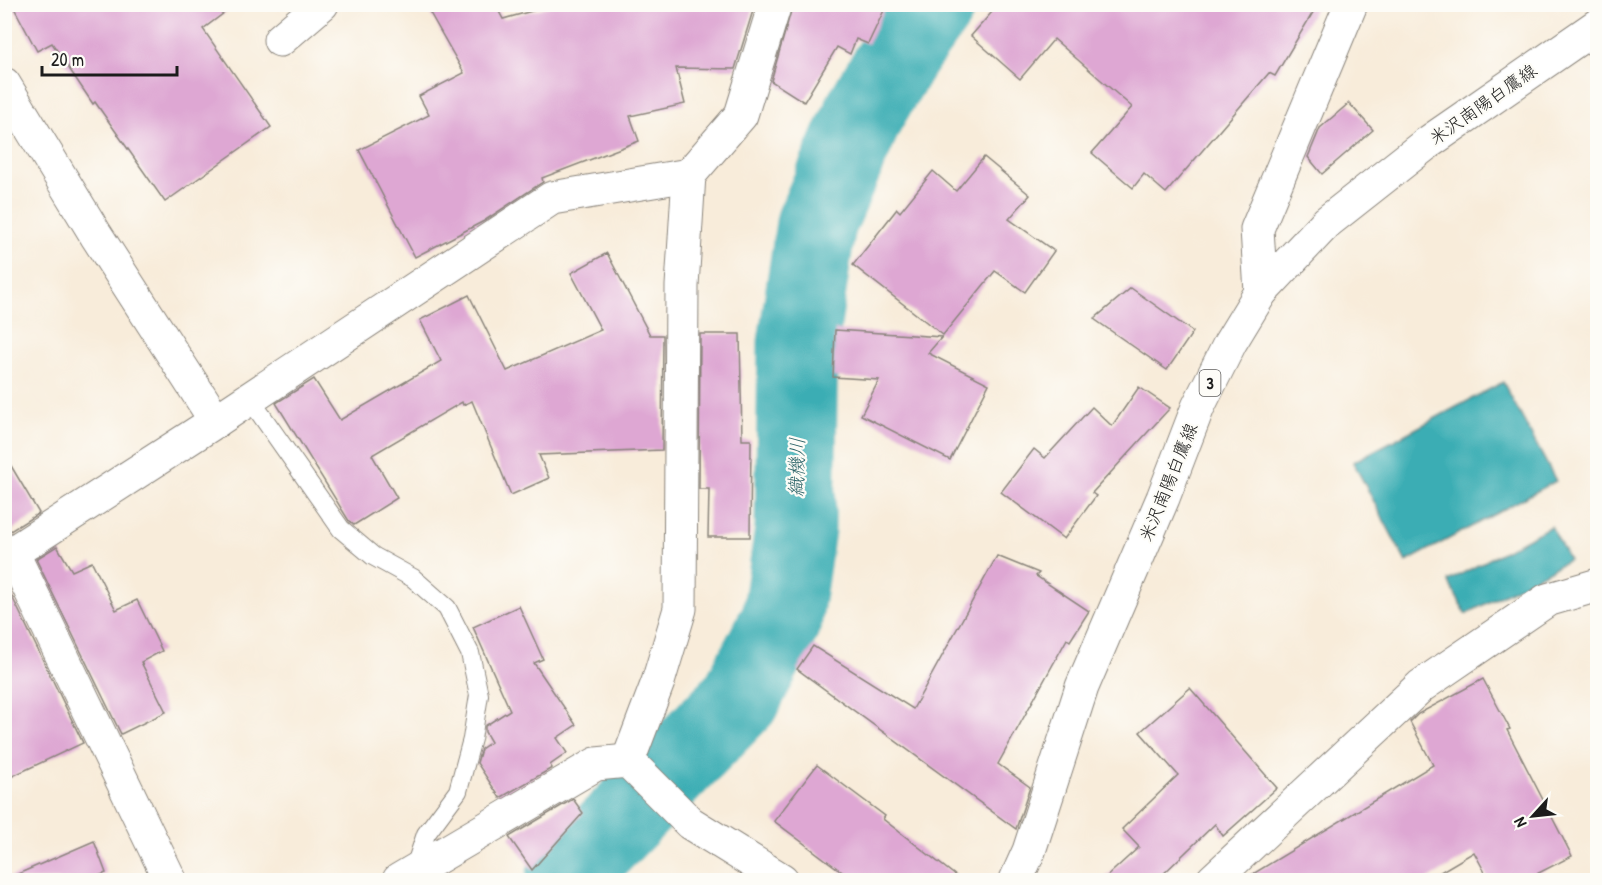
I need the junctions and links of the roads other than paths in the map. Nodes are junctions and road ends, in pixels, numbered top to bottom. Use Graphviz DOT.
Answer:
graph roads {
  1 [pos="321,4"];
  2 [pos="775,4"];
  3 [pos="1351,4"];
  4 [pos="1598,25"];
  5 [pos="280,40"];
  6 [pos="4,84"];
  7 [pos="689,175"];
  8 [pos="1261,292"];
  9 [pos="250,399"];
  10 [pos="216,422"];
  11 [pos="9,556"];
  12 [pos="1598,585"];
  13 [pos="636,770"];
  14 [pos="406,875"];
  15 [pos="170,880"];
  16 [pos="782,880"];
  17 [pos="1016,880"];
  18 [pos="1213,880"];
  1 -- 5 [label="street"];
  2 -- 7 [label="street"];
  3 -- 8 [label="street"];
  4 -- 8 [label="street, 米沢南陽白鷹線 / 3"];
  6 -- 10 [label="street"];
  7 -- 9 [label="street"];
  7 -- 13 [label="street"];
  8 -- 17 [label="street, 米沢南陽白鷹線 / 3"];
  9 -- 10 [label="street"];
  9 -- 14 [label="lane"];
  10 -- 11 [label="street"];
  11 -- 15 [label="street"];
  12 -- 18 [label="street"];
  13 -- 14 [label="street"];
  13 -- 16 [label="street"];
}
